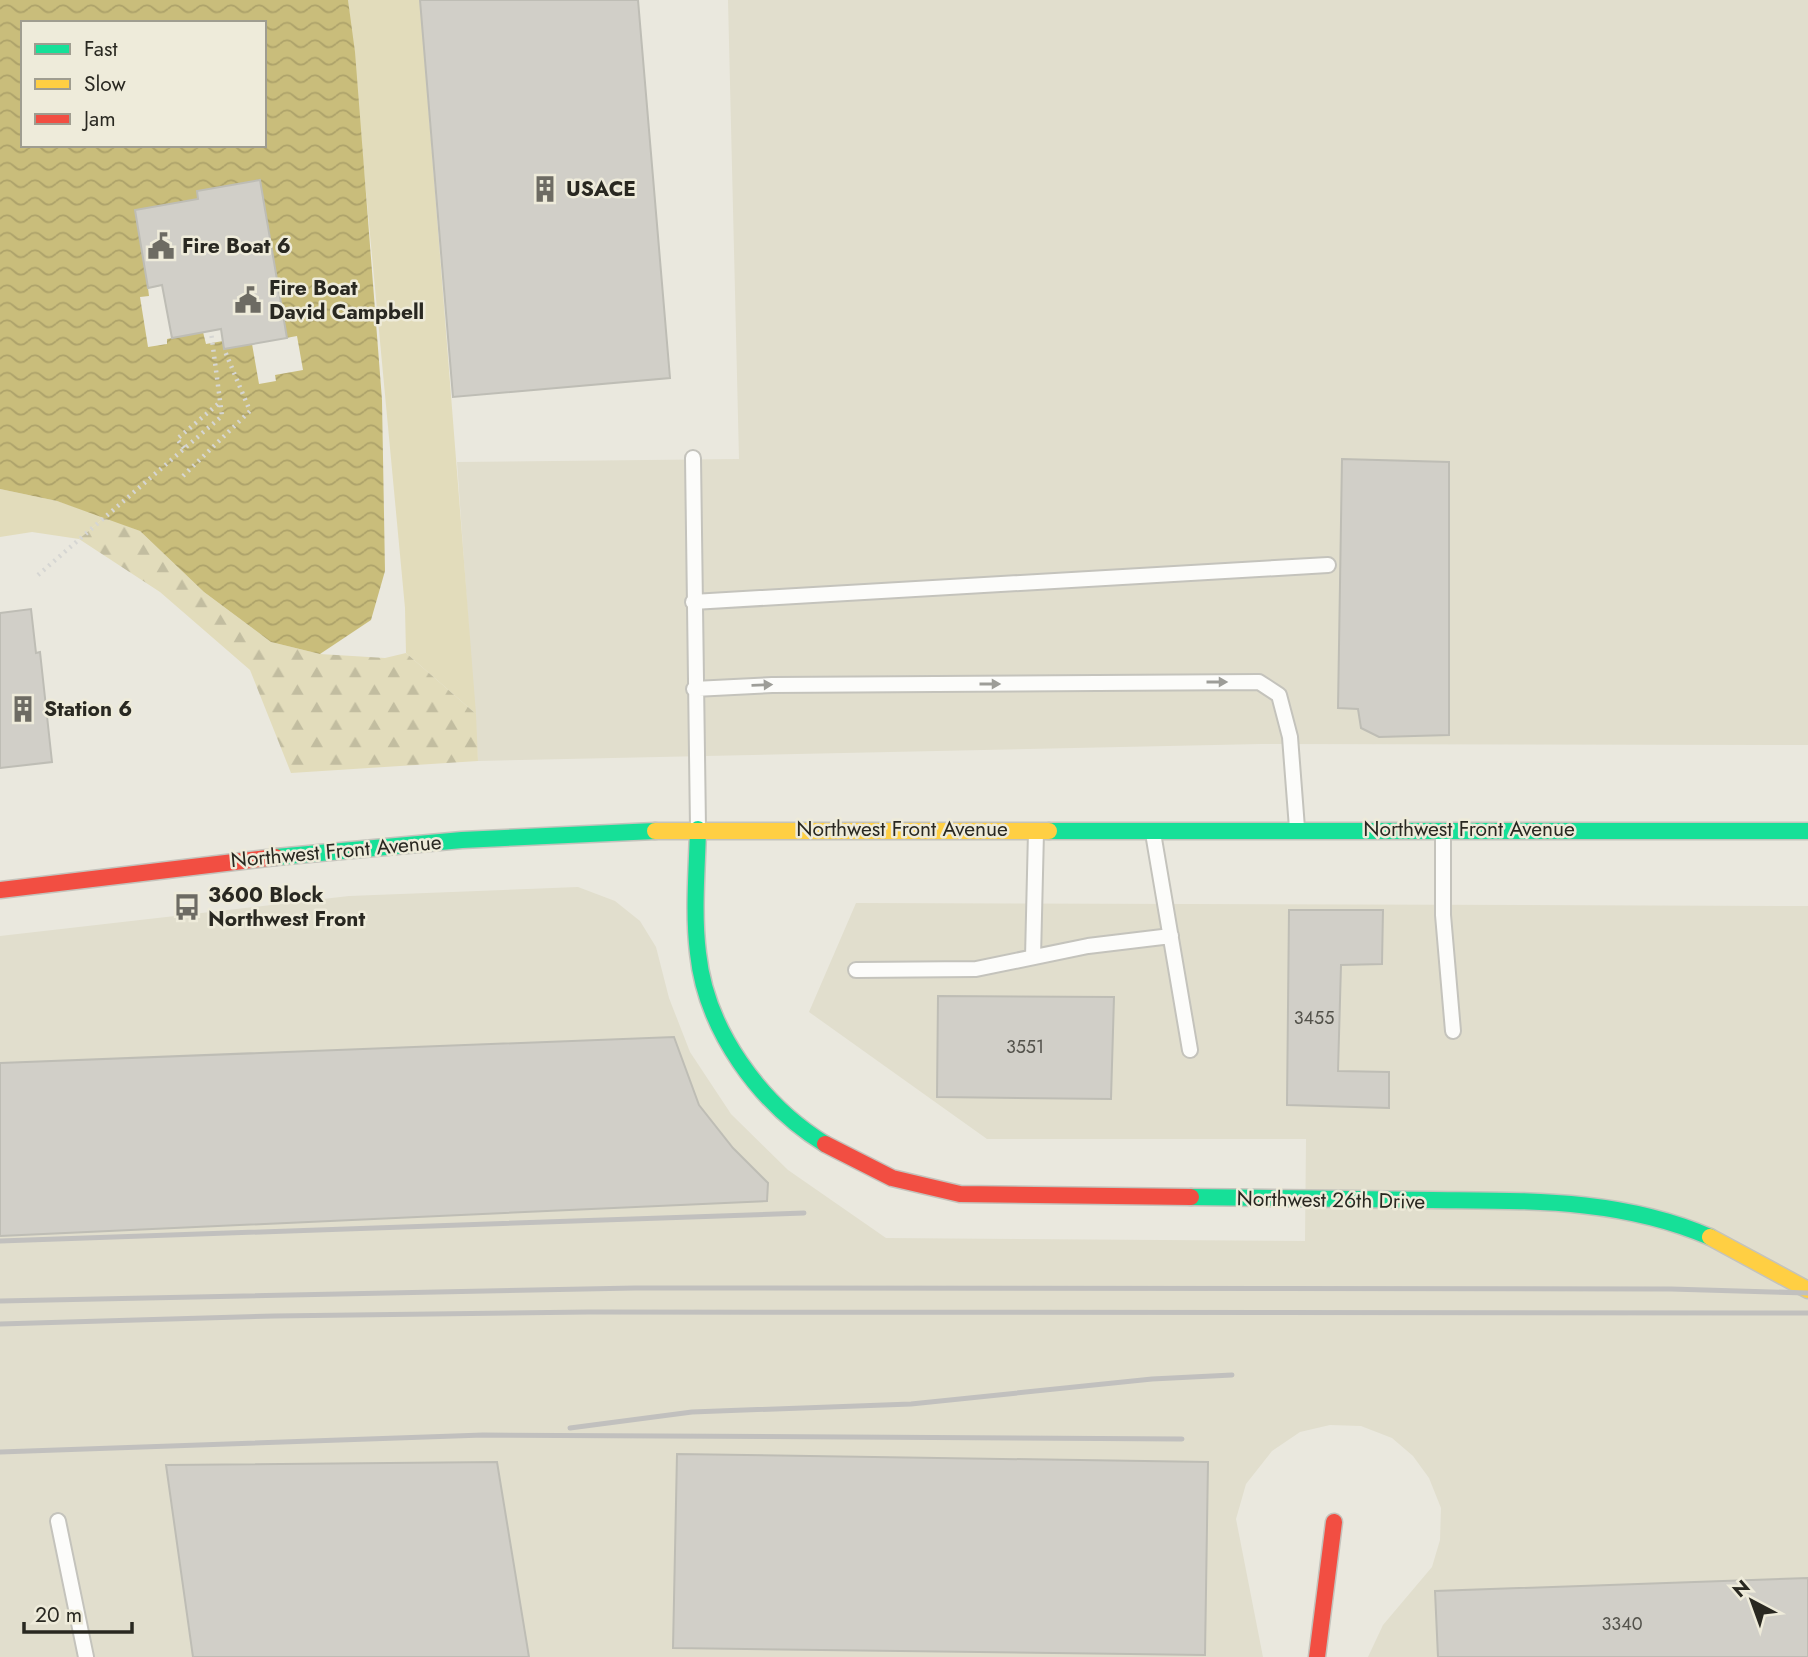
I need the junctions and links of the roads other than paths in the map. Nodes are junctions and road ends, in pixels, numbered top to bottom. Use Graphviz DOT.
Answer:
graph roads {
  1 [pos="693,458"];
  2 [pos="1328,565"];
  3 [pos="693,602"];
  4 [pos="694,689"];
  5 [pos="1297,828"];
  6 [pos="698,829"];
  7 [pos="1036,829"];
  8 [pos="1153,829"];
  9 [pos="1443,829"];
  10 [pos="1808,831"];
  11 [pos="0,890"];
  12 [pos="1171,936"];
  13 [pos="1033,957"];
  14 [pos="856,971"];
  15 [pos="1453,1031"];
  16 [pos="1190,1050"];
  17 [pos="1808,1290"];
  18 [pos="58,1521"];
  19 [pos="1334,1522"];
  20 [pos="86,1657"];
  21 [pos="1317,1657"];
  1 -- 3 [label="lane"];
  2 -- 3 [label="lane"];
  3 -- 4 [label="lane"];
  4 -- 5 [label="lane, one-way"];
  4 -- 6 [label="lane"];
  5 -- 8 [label="main road, Northwest Front Avenue"];
  5 -- 9 [label="main road, Northwest Front Avenue"];
  6 -- 7 [label="main road, Northwest Front Avenue"];
  6 -- 11 [label="main road, Northwest Front Avenue"];
  6 -- 17 [label="main road, Northwest 26th Drive"];
  7 -- 8 [label="main road, Northwest Front Avenue"];
  7 -- 13 [label="lane"];
  8 -- 12 [label="lane"];
  9 -- 10 [label="main road, Northwest Front Avenue"];
  9 -- 15 [label="lane"];
  12 -- 13 [label="lane"];
  12 -- 16 [label="lane"];
  13 -- 14 [label="lane"];
  18 -- 20 [label="lane"];
  19 -- 21 [label="main road"];
}
